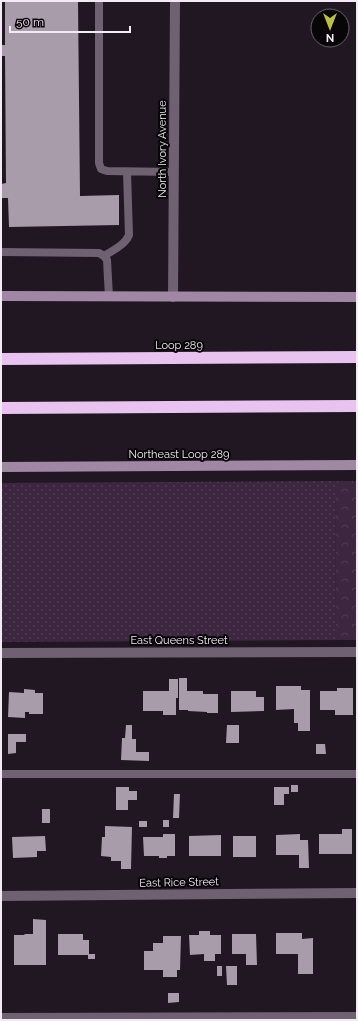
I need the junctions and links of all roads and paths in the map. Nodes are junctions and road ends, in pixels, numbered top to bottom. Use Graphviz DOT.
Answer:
graph roads {
  1 [pos="99,1"];
  2 [pos="174,1"];
  3 [pos="127,172"];
  4 [pos="174,172"];
  5 [pos="1,252"];
  6 [pos="104,256"];
  7 [pos="1,296"];
  8 [pos="109,297"];
  9 [pos="173,297"];
  10 [pos="357,297"];
  11 [pos="1,352"];
  12 [pos="357,357"];
  13 [pos="71,358"];
  14 [pos="1,359"];
  15 [pos="357,406"];
  16 [pos="1,408"];
  17 [pos="90,408"];
  18 [pos="1,413"];
  19 [pos="357,465"];
  20 [pos="1,467"];
  21 [pos="357,652"];
  22 [pos="1,653"];
  23 [pos="1,774"];
  24 [pos="357,774"];
  25 [pos="357,893"];
  26 [pos="1,896"];
  27 [pos="357,1016"];
  28 [pos="1,1017"];
  1 -- 3 [label="lane"];
  2 -- 4 [label="street, North Ivory Avenue"];
  3 -- 4 [label="lane"];
  3 -- 6 [label="lane"];
  4 -- 9 [label="street, North Ivory Avenue"];
  5 -- 6 [label="lane"];
  6 -- 8 [label="lane"];
  7 -- 8 [label="main road"];
  8 -- 9 [label="main road"];
  9 -- 10 [label="main road"];
  11 -- 13 [label="highway"];
  12 -- 13 [label="highway, Loop 289"];
  13 -- 14 [label="highway, Loop 289"];
  15 -- 17 [label="highway"];
  16 -- 17 [label="highway"];
  17 -- 18 [label="highway"];
  19 -- 20 [label="main road, Northeast Loop 289"];
  21 -- 22 [label="street, East Queens Street"];
  23 -- 24 [label="lane"];
  25 -- 26 [label="street, East Rice Street"];
  27 -- 28 [label="lane"];
}
